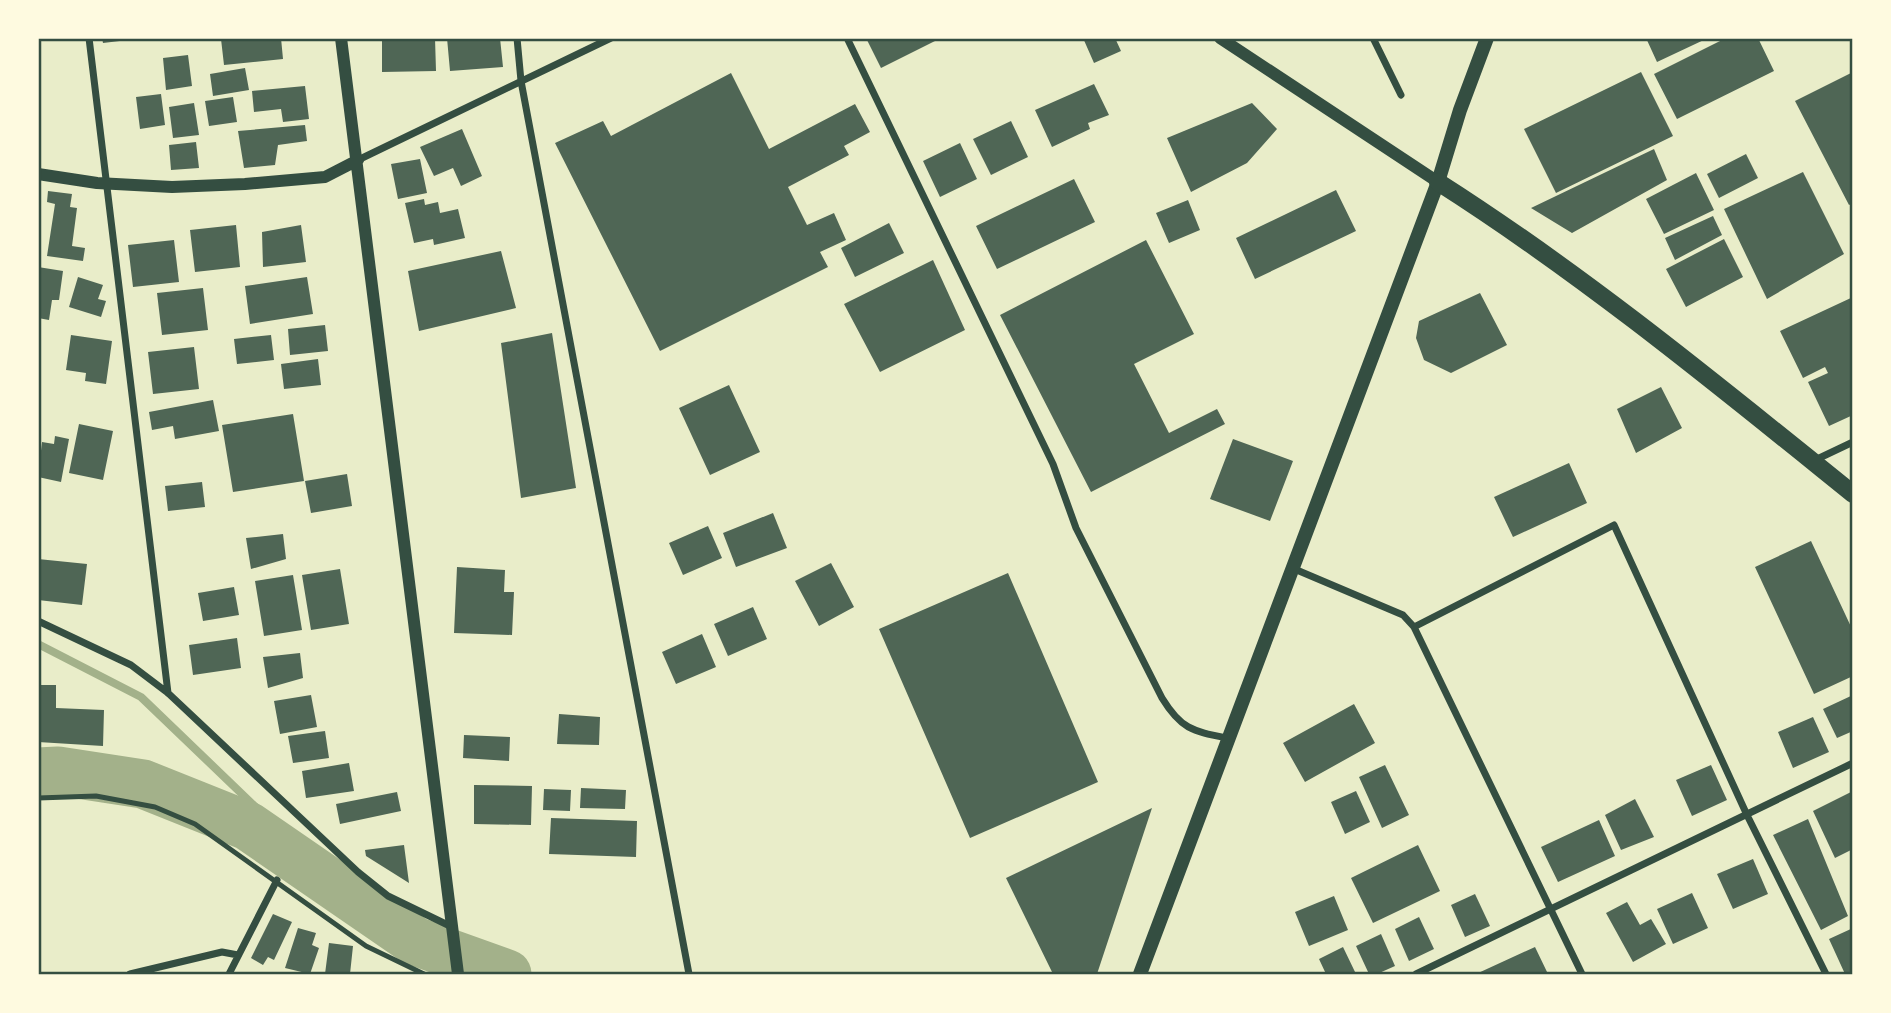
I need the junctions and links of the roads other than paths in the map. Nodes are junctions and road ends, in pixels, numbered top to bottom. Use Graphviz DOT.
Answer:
graph roads {
  1 [pos="89,38"];
  2 [pos="341,38"];
  3 [pos="517,38"];
  4 [pos="611,38"];
  5 [pos="847,38"];
  6 [pos="1220,38"];
  7 [pos="1373,38"];
  8 [pos="1487,38"];
  9 [pos="521,81"];
  10 [pos="1401,95"];
  11 [pos="358,160"];
  12 [pos="38,174"];
  13 [pos="1438,182"];
  14 [pos="106,184"];
  15 [pos="1853,442"];
  16 [pos="1813,462"];
  17 [pos="1853,494"];
  18 [pos="1292,568"];
  19 [pos="38,621"];
  20 [pos="1414,627"];
  21 [pos="168,693"];
  22 [pos="1227,738"];
  23 [pos="1853,763"];
  24 [pos="38,797"];
  25 [pos="1747,815"];
  26 [pos="276,880"];
  27 [pos="1552,911"];
  28 [pos="452,927"];
  29 [pos="238,955"];
  30 [pos="130,975"];
  31 [pos="229,975"];
  32 [pos="424,975"];
  33 [pos="458,975"];
  34 [pos="689,975"];
  35 [pos="1140,975"];
  36 [pos="1416,975"];
  37 [pos="1582,975"];
  38 [pos="1826,975"];
  1 -- 14 [label="street"];
  2 -- 11 [label="street"];
  3 -- 9 [label="street"];
  4 -- 9 [label="street"];
  5 -- 22 [label="street"];
  6 -- 13 [label="street"];
  7 -- 10 [label="street"];
  8 -- 13 [label="main road"];
  9 -- 11 [label="street"];
  9 -- 34 [label="street"];
  11 -- 14 [label="street"];
  11 -- 28 [label="street"];
  12 -- 14 [label="street"];
  13 -- 16 [label="main road"];
  13 -- 18 [label="main road"];
  14 -- 21 [label="street"];
  15 -- 16 [label="street"];
  16 -- 17 [label="main road"];
  18 -- 20 [label="street"];
  18 -- 22 [label="main road"];
  19 -- 21 [label="street"];
  20 -- 25 [label="street"];
  20 -- 27 [label="street"];
  21 -- 28 [label="street"];
  22 -- 35 [label="main road"];
  23 -- 25 [label="street"];
  24 -- 26 [label="lane"];
  25 -- 27 [label="street"];
  25 -- 38 [label="street"];
  26 -- 29 [label="street"];
  26 -- 32 [label="lane"];
  27 -- 36 [label="street"];
  27 -- 37 [label="street"];
  28 -- 33 [label="street"];
  29 -- 30 [label="street"];
  29 -- 31 [label="street"];
}
